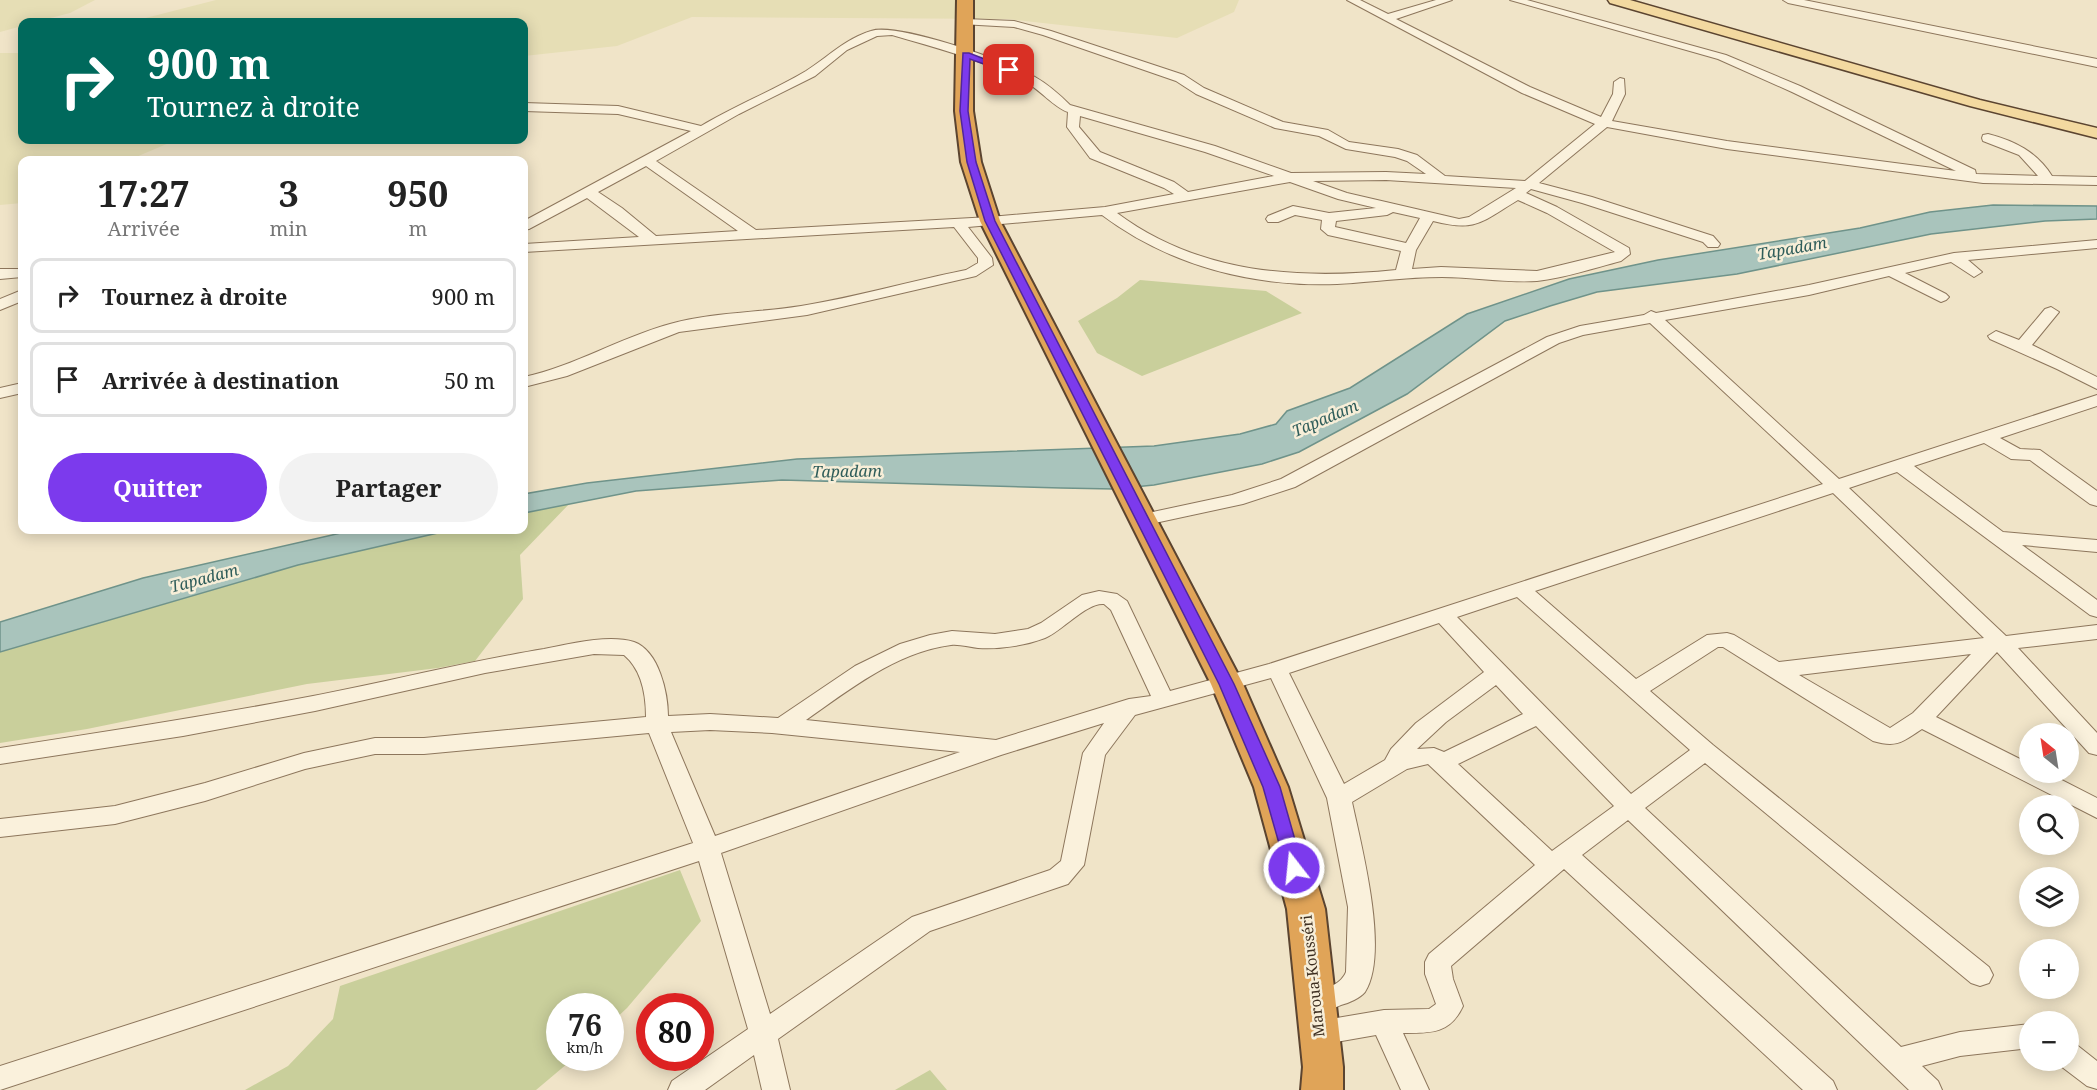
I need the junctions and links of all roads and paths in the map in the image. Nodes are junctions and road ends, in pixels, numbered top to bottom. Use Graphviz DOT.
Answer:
graph roads {
  1 [pos="965,0"];
  2 [pos="1352,0"];
  3 [pos="1447,0"];
  4 [pos="1515,0"];
  5 [pos="1615,0"];
  6 [pos="1788,0"];
  7 [pos="1537,2"];
  8 [pos="1387,18"];
  9 [pos="965,22"];
  10 [pos="966,53"];
  11 [pos="2097,63"];
  12 [pos="1620,82"];
  13 [pos="528,107"];
  14 [pos="1074,110"];
  15 [pos="1604,123"];
  16 [pos="703,130"];
  17 [pos="2097,133"];
  18 [pos="1988,138"];
  19 [pos="646,160"];
  20 [pos="1293,177"];
  21 [pos="1983,179"];
  22 [pos="1442,180"];
  23 [pos="2048,181"];
  24 [pos="2097,181"];
  25 [pos="1530,185"];
  26 [pos="586,191"];
  27 [pos="1517,194"];
  28 [pos="1187,197"];
  29 [pos="1399,210"];
  30 [pos="1105,211"];
  31 [pos="1329,217"];
  32 [pos="1428,217"];
  33 [pos="1273,219"];
  34 [pos="990,221"];
  35 [pos="958,223"];
  36 [pos="528,224"];
  37 [pos="753,235"];
  38 [pos="653,241"];
  39 [pos="1713,243"];
  40 [pos="2097,244"];
  41 [pos="528,248"];
  42 [pos="1410,248"];
  43 [pos="1954,257"];
  44 [pos="1890,271"];
  45 [pos="1974,272"];
  46 [pos="18,273"];
  47 [pos="0,274"];
  48 [pos="1403,274"];
  49 [pos="18,297"];
  50 [pos="1941,297"];
  51 [pos="0,305"];
  52 [pos="2051,312"];
  53 [pos="1651,316"];
  54 [pos="1996,336"];
  55 [pos="2022,347"];
  56 [pos="528,381"];
  57 [pos="18,389"];
  58 [pos="0,393"];
  59 [pos="2096,397"];
  60 [pos="1986,437"];
  61 [pos="1900,465"];
  62 [pos="2097,479"];
  63 [pos="1836,486"];
  64 [pos="2079,487"];
  65 [pos="2097,500"];
  66 [pos="1136,508"];
  67 [pos="1998,537"];
  68 [pos="2097,546"];
  69 [pos="1520,589"];
  70 [pos="2097,610"];
  71 [pos="1442,614"];
  72 [pos="2097,632"];
  73 [pos="1997,643"];
  74 [pos="1277,669"];
  75 [pos="1776,670"];
  76 [pos="1497,674"];
  77 [pos="1227,684"];
  78 [pos="1635,690"];
  79 [pos="1163,699"];
  80 [pos="1129,707"];
  81 [pos="1538,716"];
  82 [pos="1922,719"];
  83 [pos="657,725"];
  84 [pos="782,726"];
  85 [pos="999,747"];
  86 [pos="2097,747"];
  87 [pos="1705,751"];
  88 [pos="0,756"];
  89 [pos="1442,762"];
  90 [pos="1392,768"];
  91 [pos="1339,798"];
  92 [pos="1630,808"];
  93 [pos="2097,809"];
  94 [pos="0,828"];
  95 [pos="707,847"];
  96 [pos="1558,860"];
  97 [pos="1980,975"];
  98 [pos="1318,1018"];
  99 [pos="1384,1022"];
  100 [pos="763,1035"];
  101 [pos="2019,1037"];
  102 [pos="1897,1060"];
  103 [pos="2079,1063"];
  104 [pos="2097,1077"];
  105 [pos="0,1078"];
  106 [pos="682,1090"];
  107 [pos="776,1090"];
  108 [pos="1322,1090"];
  109 [pos="1415,1090"];
  110 [pos="1823,1090"];
  111 [pos="1928,1090"];
  1 -- 9 [label="highway, Maroua-Kousséri"];
  2 -- 8 [label="street"];
  3 -- 8 [label="street"];
  4 -- 7 [label="street"];
  5 -- 17 [label="main road"];
  6 -- 11 [label="street"];
  7 -- 21 [label="street"];
  8 -- 15 [label="street"];
  9 -- 10 [label="highway, Maroua-Kousséri"];
  9 -- 22 [label="street"];
  10 -- 14 [label="street"];
  10 -- 16 [label="street"];
  10 -- 34 [label="highway, Maroua-Kousséri"];
  12 -- 15 [label="street"];
  13 -- 16 [label="street"];
  14 -- 20 [label="street"];
  14 -- 28 [label="street"];
  15 -- 21 [label="street"];
  15 -- 25 [label="street"];
  16 -- 19 [label="street"];
  18 -- 23 [label="street"];
  19 -- 26 [label="street"];
  19 -- 37 [label="street"];
  20 -- 22 [label="street"];
  20 -- 28 [label="street"];
  20 -- 29 [label="street"];
  21 -- 23 [label="street"];
  22 -- 25 [label="street"];
  23 -- 24 [label="street"];
  25 -- 27 [label="street"];
  25 -- 39 [label="street"];
  26 -- 36 [label="street"];
  26 -- 38 [label="street"];
  27 -- 32 [label="street"];
  27 -- 48 [label="street"];
  28 -- 30 [label="street"];
  29 -- 31 [label="street"];
  29 -- 32 [label="street"];
  30 -- 34 [label="street"];
  30 -- 48 [label="street"];
  31 -- 33 [label="street"];
  31 -- 42 [label="street"];
  32 -- 42 [label="street"];
  34 -- 35 [label="street"];
  34 -- 66 [label="highway, Maroua-Kousséri"];
  35 -- 37 [label="street"];
  35 -- 56 [label="street"];
  37 -- 38 [label="street"];
  38 -- 41 [label="street"];
  40 -- 43 [label="street"];
  42 -- 48 [label="street"];
  43 -- 44 [label="street"];
  43 -- 45 [label="street"];
  44 -- 50 [label="street"];
  44 -- 53 [label="street"];
  46 -- 47 [label="street"];
  49 -- 51 [label="street"];
  52 -- 55 [label="street"];
  53 -- 63 [label="street"];
  53 -- 66 [label="street"];
  54 -- 55 [label="street"];
  55 -- 59 [label="street"];
  57 -- 58 [label="street"];
  59 -- 60 [label="street"];
  60 -- 61 [label="street"];
  60 -- 64 [label="street"];
  61 -- 63 [label="street"];
  61 -- 67 [label="street"];
  62 -- 64 [label="street"];
  63 -- 69 [label="street"];
  63 -- 73 [label="street"];
  64 -- 65 [label="street"];
  66 -- 77 [label="highway, Maroua-Kousséri"];
  67 -- 68 [label="street"];
  67 -- 70 [label="street"];
  69 -- 71 [label="street"];
  69 -- 78 [label="street"];
  71 -- 74 [label="street"];
  71 -- 76 [label="street"];
  72 -- 73 [label="street"];
  73 -- 75 [label="street"];
  73 -- 82 [label="street"];
  73 -- 86 [label="street"];
  74 -- 77 [label="street"];
  74 -- 91 [label="street"];
  75 -- 78 [label="street"];
  75 -- 82 [label="street"];
  76 -- 81 [label="street"];
  76 -- 90 [label="street"];
  77 -- 79 [label="street"];
  77 -- 98 [label="highway, Maroua-Kousséri"];
  78 -- 87 [label="street"];
  79 -- 80 [label="street"];
  79 -- 84 [label="street"];
  80 -- 85 [label="street"];
  80 -- 100 [label="street"];
  81 -- 89 [label="street"];
  81 -- 92 [label="street"];
  82 -- 93 [label="street"];
  83 -- 84 [label="street"];
  83 -- 88 [label="street"];
  83 -- 94 [label="street"];
  83 -- 95 [label="street"];
  84 -- 85 [label="street"];
  85 -- 95 [label="street"];
  87 -- 92 [label="street"];
  87 -- 97 [label="street"];
  89 -- 90 [label="street"];
  89 -- 96 [label="street"];
  90 -- 91 [label="street"];
  91 -- 98 [label="street"];
  92 -- 96 [label="street"];
  92 -- 102 [label="street"];
  95 -- 100 [label="street"];
  95 -- 105 [label="street"];
  96 -- 99 [label="street"];
  96 -- 110 [label="street"];
  98 -- 99 [label="street"];
  98 -- 108 [label="highway, Maroua-Kousséri"];
  99 -- 109 [label="street"];
  100 -- 106 [label="street"];
  100 -- 107 [label="street"];
  101 -- 102 [label="street"];
  102 -- 111 [label="street"];
  103 -- 104 [label="street"];
}
